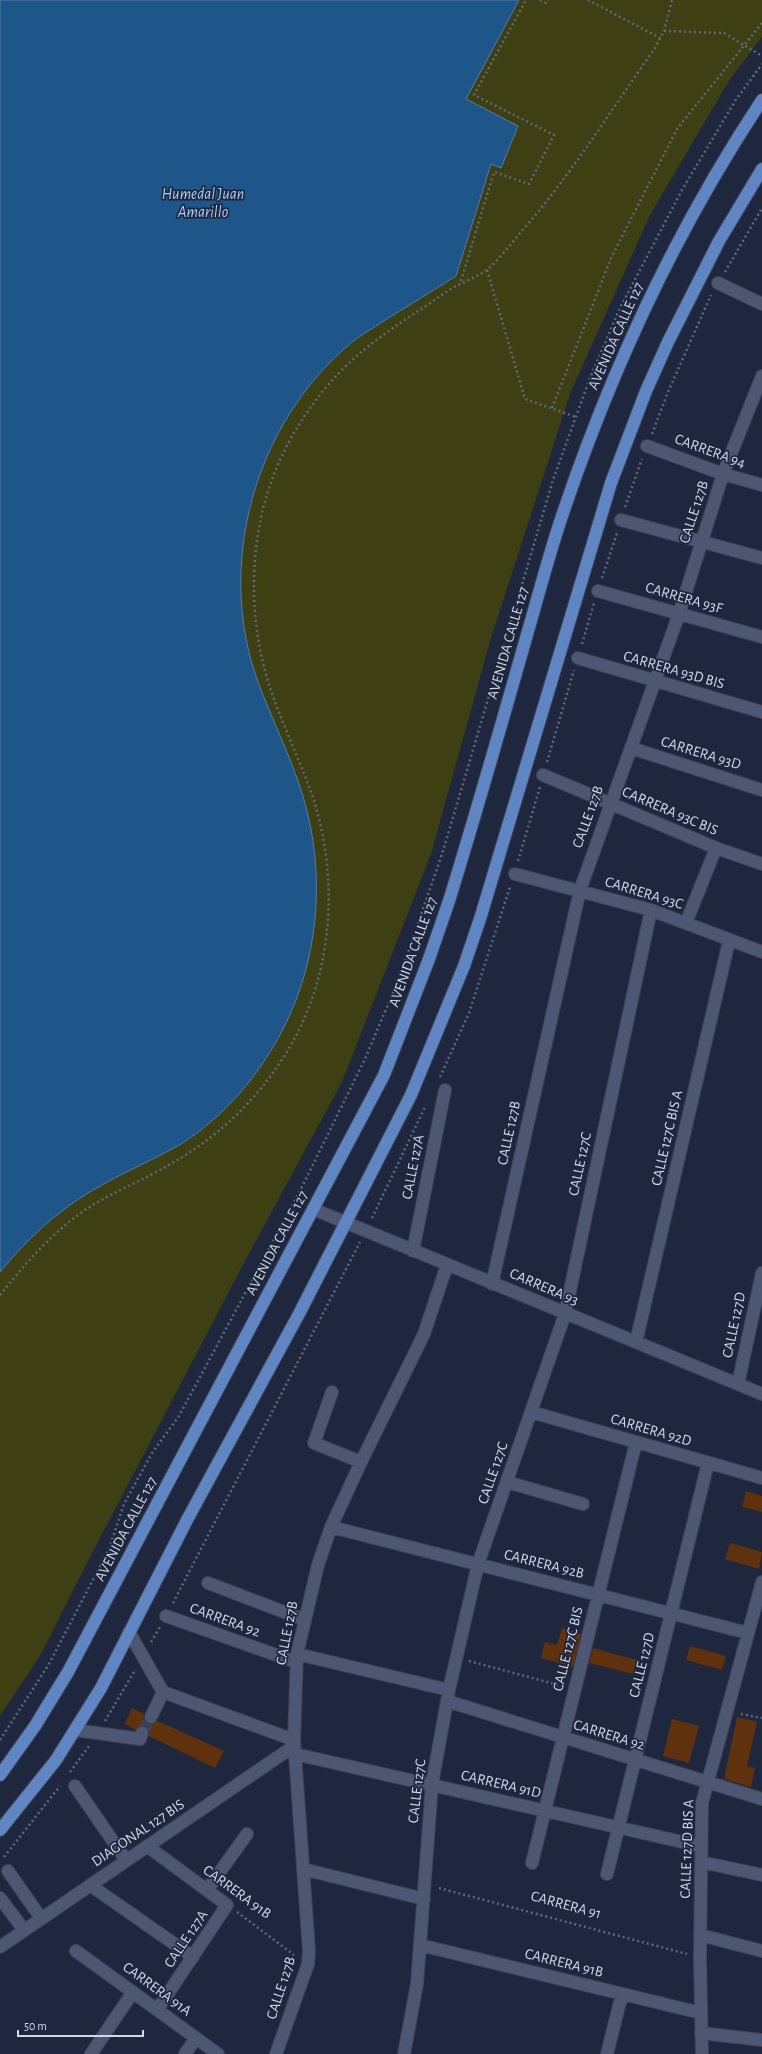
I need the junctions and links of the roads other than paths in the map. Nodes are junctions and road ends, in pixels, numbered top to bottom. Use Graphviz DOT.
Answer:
graph roads {
  1 [pos="760,105"];
  2 [pos="762,169"];
  3 [pos="718,283"];
  4 [pos="762,304"];
  5 [pos="762,376"];
  6 [pos="647,446"];
  7 [pos="723,474"];
  8 [pos="762,485"];
  9 [pos="621,520"];
  10 [pos="702,541"];
  11 [pos="762,558"];
  12 [pos="598,590"];
  13 [pos="679,614"];
  14 [pos="762,637"];
  15 [pos="578,658"];
  16 [pos="655,682"];
  17 [pos="762,712"];
  18 [pos="631,748"];
  19 [pos="543,775"];
  20 [pos="762,790"];
  21 [pos="610,803"];
  22 [pos="716,848"];
  23 [pos="762,864"];
  24 [pos="514,874"];
  25 [pos="580,890"];
  26 [pos="651,910"];
  27 [pos="686,923"];
  28 [pos="729,940"];
  29 [pos="762,952"];
  30 [pos="445,1090"];
  31 [pos="313,1209"];
  32 [pos="346,1223"];
  33 [pos="413,1251"];
  34 [pos="447,1265"];
  35 [pos="762,1273"];
  36 [pos="492,1284"];
  37 [pos="565,1314"];
  38 [pos="636,1342"];
  39 [pos="738,1384"];
  40 [pos="332,1392"];
  41 [pos="762,1394"];
  42 [pos="531,1412"];
  43 [pos="636,1442"];
  44 [pos="361,1462"];
  45 [pos="708,1463"];
  46 [pos="762,1478"];
  47 [pos="507,1482"];
  48 [pos="583,1504"];
  49 [pos="331,1527"];
  50 [pos="478,1564"];
  51 [pos="762,1582"];
  52 [pos="208,1583"];
  53 [pos="598,1595"];
  54 [pos="671,1613"];
  55 [pos="166,1616"];
  56 [pos="305,1620"];
  57 [pos="129,1632"];
  58 [pos="748,1633"];
  59 [pos="297,1658"];
  60 [pos="163,1692"];
  61 [pos="448,1696"];
  62 [pos="151,1717"];
  63 [pos="75,1730"];
  64 [pos="142,1733"];
  65 [pos="563,1737"];
  66 [pos="294,1747"];
  67 [pos="635,1759"];
  68 [pos="0,1775"];
  69 [pos="708,1782"];
  70 [pos="432,1784"];
  71 [pos="75,1786"];
  72 [pos="762,1799"];
  73 [pos="545,1811"];
  74 [pos="618,1827"];
  75 [pos="0,1830"];
  76 [pos="247,1834"];
  77 [pos="147,1846"];
  78 [pos="700,1846"];
  79 [pos="126,1860"];
  80 [pos="700,1862"];
  81 [pos="532,1863"];
  82 [pos="303,1869"];
  83 [pos="8,1871"];
  84 [pos="607,1874"];
  85 [pos="762,1875"];
  86 [pos="90,1885"];
  87 [pos="207,1890"];
  88 [pos="0,1898"];
  89 [pos="424,1899"];
  90 [pos="227,1905"];
  91 [pos="41,1918"];
  92 [pos="24,1930"];
  93 [pos="700,1935"];
  94 [pos="420,1945"];
  95 [pos="0,1947"];
  96 [pos="76,1951"];
  97 [pos="762,1951"];
  98 [pos="193,1956"];
  99 [pos="133,1992"];
  100 [pos="622,1994"];
  101 [pos="157,2010"];
  102 [pos="700,2013"];
  103 [pos="701,2033"];
  104 [pos="196,2038"];
  105 [pos="762,2040"];
  106 [pos="90,2054"];
  107 [pos="185,2054"];
  108 [pos="218,2054"];
  109 [pos="276,2054"];
  110 [pos="404,2054"];
  111 [pos="607,2054"];
  112 [pos="702,2054"];
  1 -- 31 [label="main road, AVENIDA CALLE 127"];
  2 -- 32 [label="main road"];
  3 -- 4 [label="street"];
  5 -- 7 [label="street, CALLE 127B"];
  6 -- 7 [label="street, CARRERA 94"];
  7 -- 8 [label="street, CARRERA 94"];
  7 -- 10 [label="street, CALLE 127B"];
  9 -- 10 [label="street"];
  10 -- 11 [label="street"];
  10 -- 13 [label="street, CALLE 127B"];
  12 -- 13 [label="street, CARRERA 93F"];
  13 -- 14 [label="street, CARRERA 93F"];
  13 -- 16 [label="street, CALLE 127B"];
  15 -- 16 [label="street, CARRERA 93D BIS"];
  16 -- 17 [label="street, CARRERA 93D BIS"];
  16 -- 18 [label="street, CALLE 127B"];
  18 -- 20 [label="street, CARRERA 93D"];
  18 -- 21 [label="street, CALLE 127B"];
  19 -- 21 [label="street, CARRERA 93C BIS"];
  21 -- 22 [label="street, CARRERA 93C BIS"];
  21 -- 25 [label="street, CALLE 127B"];
  22 -- 23 [label="street, CARRERA 93C BIS"];
  22 -- 27 [label="street"];
  24 -- 25 [label="street, CARRERA 93C"];
  25 -- 26 [label="street, CARRERA 93C"];
  25 -- 36 [label="street, CALLE 127B"];
  26 -- 27 [label="street, CARRERA 93C"];
  26 -- 37 [label="street, CALLE 127C"];
  27 -- 28 [label="street, CARRERA 93C"];
  28 -- 29 [label="street, CARRERA 93C"];
  28 -- 38 [label="street, CALLE 127C BIS A"];
  30 -- 33 [label="street, CALLE 127A"];
  31 -- 32 [label="street, CARRERA 93"];
  31 -- 68 [label="main road, AVENIDA CALLE 127"];
  32 -- 33 [label="street, CARRERA 93"];
  32 -- 57 [label="main road"];
  33 -- 34 [label="street, CARRERA 93"];
  34 -- 36 [label="street, CARRERA 93"];
  34 -- 44 [label="street, CALLE 127B"];
  35 -- 39 [label="street, CALLE 127D"];
  36 -- 37 [label="street, CARRERA 93"];
  37 -- 38 [label="street, CARRERA 93"];
  37 -- 42 [label="street, CALLE 127C"];
  38 -- 39 [label="street, CARRERA 93"];
  39 -- 41 [label="street, CARRERA 93"];
  40 -- 44 [label="street"];
  42 -- 43 [label="street, CARRERA 92D"];
  42 -- 47 [label="street, CALLE 127C"];
  43 -- 45 [label="street, CARRERA 92D"];
  43 -- 53 [label="street, CALLE 127C BIS"];
  44 -- 49 [label="street, CALLE 127B"];
  45 -- 46 [label="street, CARRERA 92D"];
  45 -- 54 [label="street, CALLE 127D"];
  47 -- 48 [label="street"];
  47 -- 50 [label="street, CALLE 127C"];
  49 -- 50 [label="street, CARRERA 92B"];
  49 -- 56 [label="street, CALLE 127B"];
  50 -- 53 [label="street, CARRERA 92B"];
  50 -- 61 [label="street, CALLE 127C"];
  51 -- 58 [label="street, CALLE 127D BIS A"];
  52 -- 56 [label="street"];
  53 -- 54 [label="street, CARRERA 92B"];
  53 -- 65 [label="street, CALLE 127C BIS"];
  54 -- 58 [label="street, CARRERA 92B"];
  54 -- 67 [label="street, CALLE 127D"];
  55 -- 59 [label="street, CARRERA 92"];
  56 -- 59 [label="street, CALLE 127B"];
  57 -- 60 [label="street"];
  57 -- 63 [label="main road"];
  58 -- 69 [label="street, CALLE 127D BIS A"];
  59 -- 61 [label="street, CARRERA 92"];
  59 -- 66 [label="street, CALLE 127B"];
  60 -- 62 [label="street"];
  60 -- 66 [label="street, CARRERA 91D"];
  61 -- 65 [label="street, CARRERA 92"];
  61 -- 70 [label="street, CALLE 127C"];
  63 -- 64 [label="street"];
  63 -- 75 [label="main road"];
  65 -- 67 [label="street, CARRERA 92"];
  65 -- 73 [label="street, CALLE 127C BIS"];
  66 -- 70 [label="street, CARRERA 91D"];
  66 -- 77 [label="street, DIAGONAL 127 BIS"];
  66 -- 82 [label="street, CALLE 127B"];
  67 -- 69 [label="street, CARRERA 92"];
  67 -- 74 [label="street, CALLE 127D"];
  69 -- 72 [label="street, CARRERA 92"];
  69 -- 78 [label="street, CALLE 127D BIS A"];
  70 -- 73 [label="street, CARRERA 91D"];
  70 -- 89 [label="street, CALLE 127C"];
  71 -- 79 [label="street"];
  73 -- 74 [label="street, CARRERA 91D"];
  73 -- 81 [label="street, CALLE 127C BIS"];
  74 -- 78 [label="street, CARRERA 91D"];
  74 -- 84 [label="street, CALLE 127D"];
  76 -- 87 [label="street"];
  77 -- 79 [label="street, DIAGONAL 127 BIS"];
  77 -- 87 [label="street, CARRERA 91B"];
  78 -- 80 [label="street, CALLE 127D BIS A"];
  79 -- 86 [label="street, DIAGONAL 127 BIS"];
  80 -- 85 [label="street"];
  80 -- 93 [label="street, CALLE 127D BIS A"];
  82 -- 89 [label="street"];
  82 -- 109 [label="street, CALLE 127B"];
  83 -- 91 [label="street"];
  86 -- 91 [label="street, DIAGONAL 127 BIS"];
  86 -- 98 [label="street"];
  87 -- 90 [label="street, CARRERA 91B"];
  88 -- 92 [label="street"];
  89 -- 94 [label="street, CALLE 127C"];
  90 -- 98 [label="street, CALLE 127A"];
  91 -- 92 [label="street, DIAGONAL 127 BIS"];
  92 -- 95 [label="street, DIAGONAL 127 BIS"];
  93 -- 97 [label="street"];
  93 -- 102 [label="street, CALLE 127D BIS A"];
  94 -- 100 [label="street, CARRERA 91B"];
  94 -- 110 [label="street, CALLE 127C"];
  96 -- 99 [label="street, CARRERA 91A"];
  98 -- 101 [label="street, CALLE 127A"];
  99 -- 101 [label="street, CARRERA 91A"];
  99 -- 106 [label="street"];
  100 -- 102 [label="street, CARRERA 91B"];
  100 -- 111 [label="street"];
  101 -- 104 [label="street, CARRERA 91A"];
  102 -- 103 [label="street, CALLE 127D BIS A"];
  103 -- 105 [label="street"];
  103 -- 112 [label="street, CALLE 127D BIS A"];
  104 -- 107 [label="street"];
  104 -- 108 [label="street, CARRERA 91A"];
}
